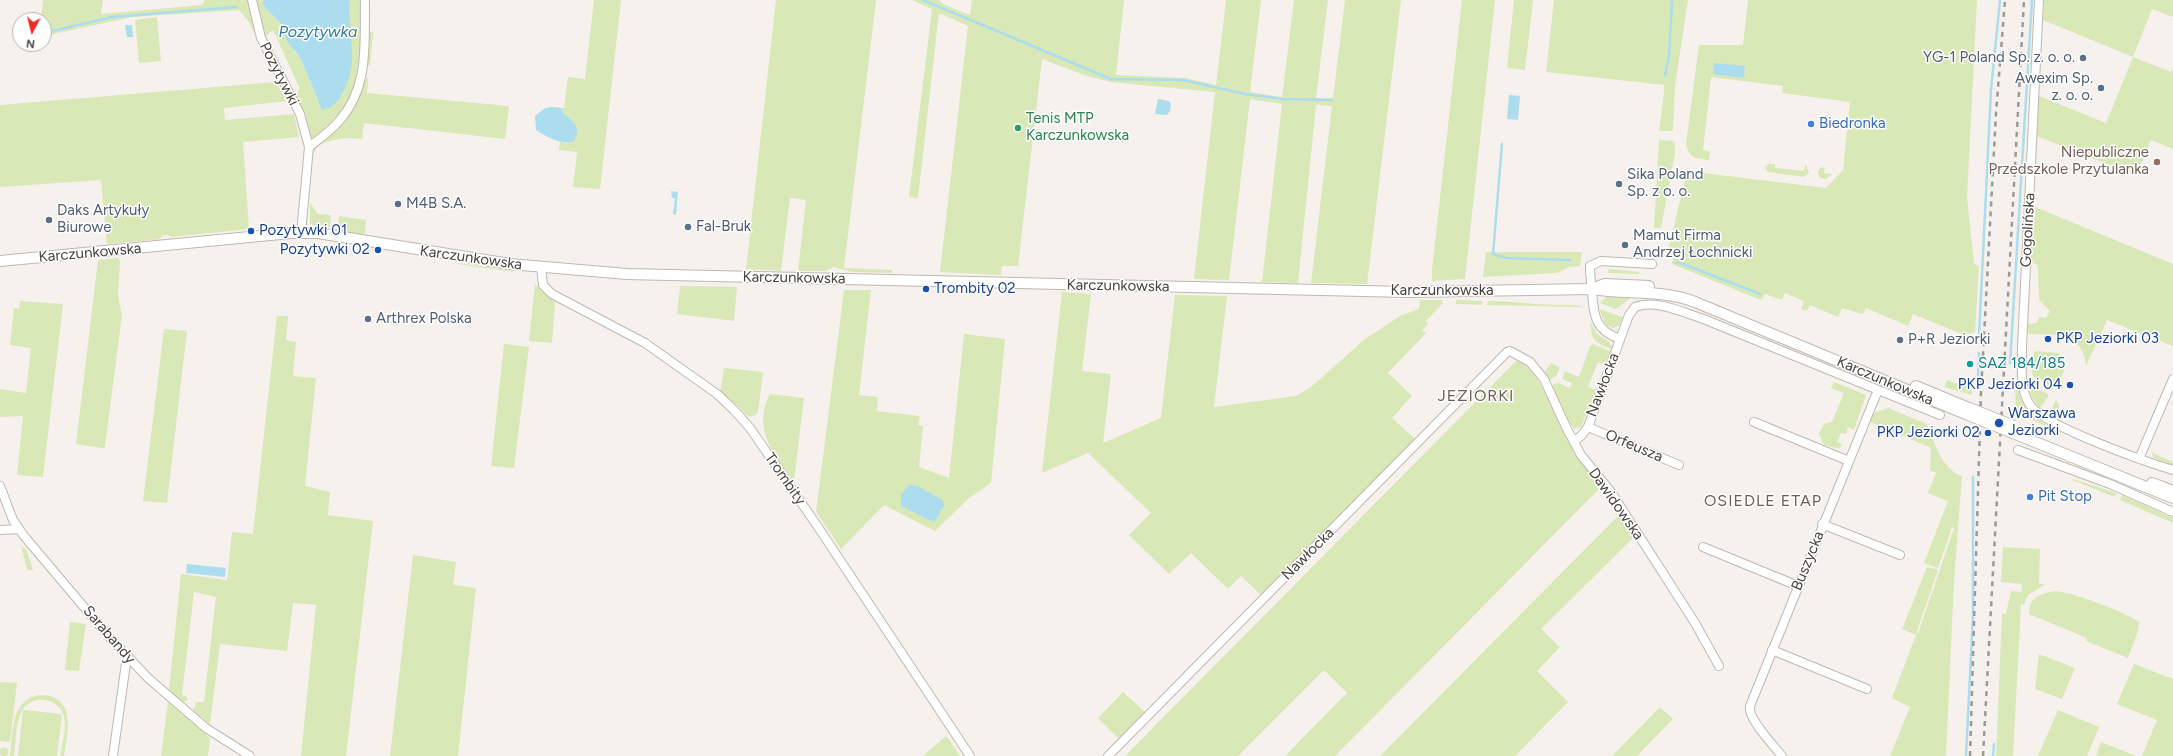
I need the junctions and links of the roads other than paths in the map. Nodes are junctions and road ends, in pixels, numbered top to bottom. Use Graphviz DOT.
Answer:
graph roads {
  1 [pos="252,0"];
  2 [pos="365,0"];
  3 [pos="2039,0"];
  4 [pos="309,147"];
  5 [pos="301,233"];
  6 [pos="0,261"];
  7 [pos="1652,264"];
  8 [pos="541,268"];
  9 [pos="1592,289"];
  10 [pos="1620,339"];
  11 [pos="1507,352"];
  12 [pos="2173,379"];
  13 [pos="1878,390"];
  14 [pos="1940,415"];
  15 [pos="1754,422"];
  16 [pos="1588,426"];
  17 [pos="2014,430"];
  18 [pos="1574,441"];
  19 [pos="2018,450"];
  20 [pos="2138,458"];
  21 [pos="1849,460"];
  22 [pos="1679,465"];
  23 [pos="2173,470"];
  24 [pos="0,486"];
  25 [pos="2173,491"];
  26 [pos="2173,498"];
  27 [pos="2173,512"];
  28 [pos="1822,524"];
  29 [pos="19,529"];
  30 [pos="0,530"];
  31 [pos="1703,547"];
  32 [pos="1900,555"];
  33 [pos="1798,586"];
  34 [pos="1772,650"];
  35 [pos="127,656"];
  36 [pos="1719,666"];
  37 [pos="1867,689"];
  38 [pos="113,756"];
  39 [pos="250,756"];
  40 [pos="970,756"];
  41 [pos="1108,756"];
  42 [pos="1782,756"];
  1 -- 4 [label="street, Pozytywki"];
  2 -- 4 [label="street"];
  3 -- 20 [label="street, Gogolińska"];
  4 -- 5 [label="street, Pozytywki"];
  5 -- 6 [label="street, Karczunkowska"];
  5 -- 8 [label="street, Karczunkowska"];
  7 -- 9 [label="street, Nawłocka"];
  8 -- 9 [label="street, Karczunkowska"];
  8 -- 40 [label="street, Trombity"];
  9 -- 10 [label="street, Nawłocka"];
  9 -- 17 [label="street, Karczunkowska, bridge"];
  10 -- 13 [label="street, Karczunkowska"];
  10 -- 16 [label="street, Nawłocka"];
  11 -- 18 [label="street, Dawidowska"];
  11 -- 41 [label="street, Nawłocka"];
  12 -- 20 [label="street"];
  13 -- 14 [label="street, Karczunkowska"];
  13 -- 21 [label="street, Buszycka"];
  15 -- 21 [label="street"];
  16 -- 18 [label="street, Nawłocka"];
  16 -- 22 [label="street, Orfeusza"];
  17 -- 25 [label="street, Karczunkowska"];
  17 -- 26 [label="street, Karczunkowska"];
  18 -- 36 [label="street, Dawidowska"];
  19 -- 27 [label="street"];
  20 -- 23 [label="street"];
  21 -- 28 [label="street, Buszycka"];
  24 -- 29 [label="street, Sarabandy"];
  28 -- 32 [label="street"];
  28 -- 33 [label="street, Buszycka"];
  29 -- 30 [label="street"];
  29 -- 35 [label="street, Sarabandy"];
  31 -- 33 [label="street"];
  33 -- 34 [label="street, Buszycka"];
  34 -- 37 [label="street"];
  34 -- 42 [label="street, Buszycka"];
  35 -- 38 [label="street"];
  35 -- 39 [label="street, Sarabandy"];
}
